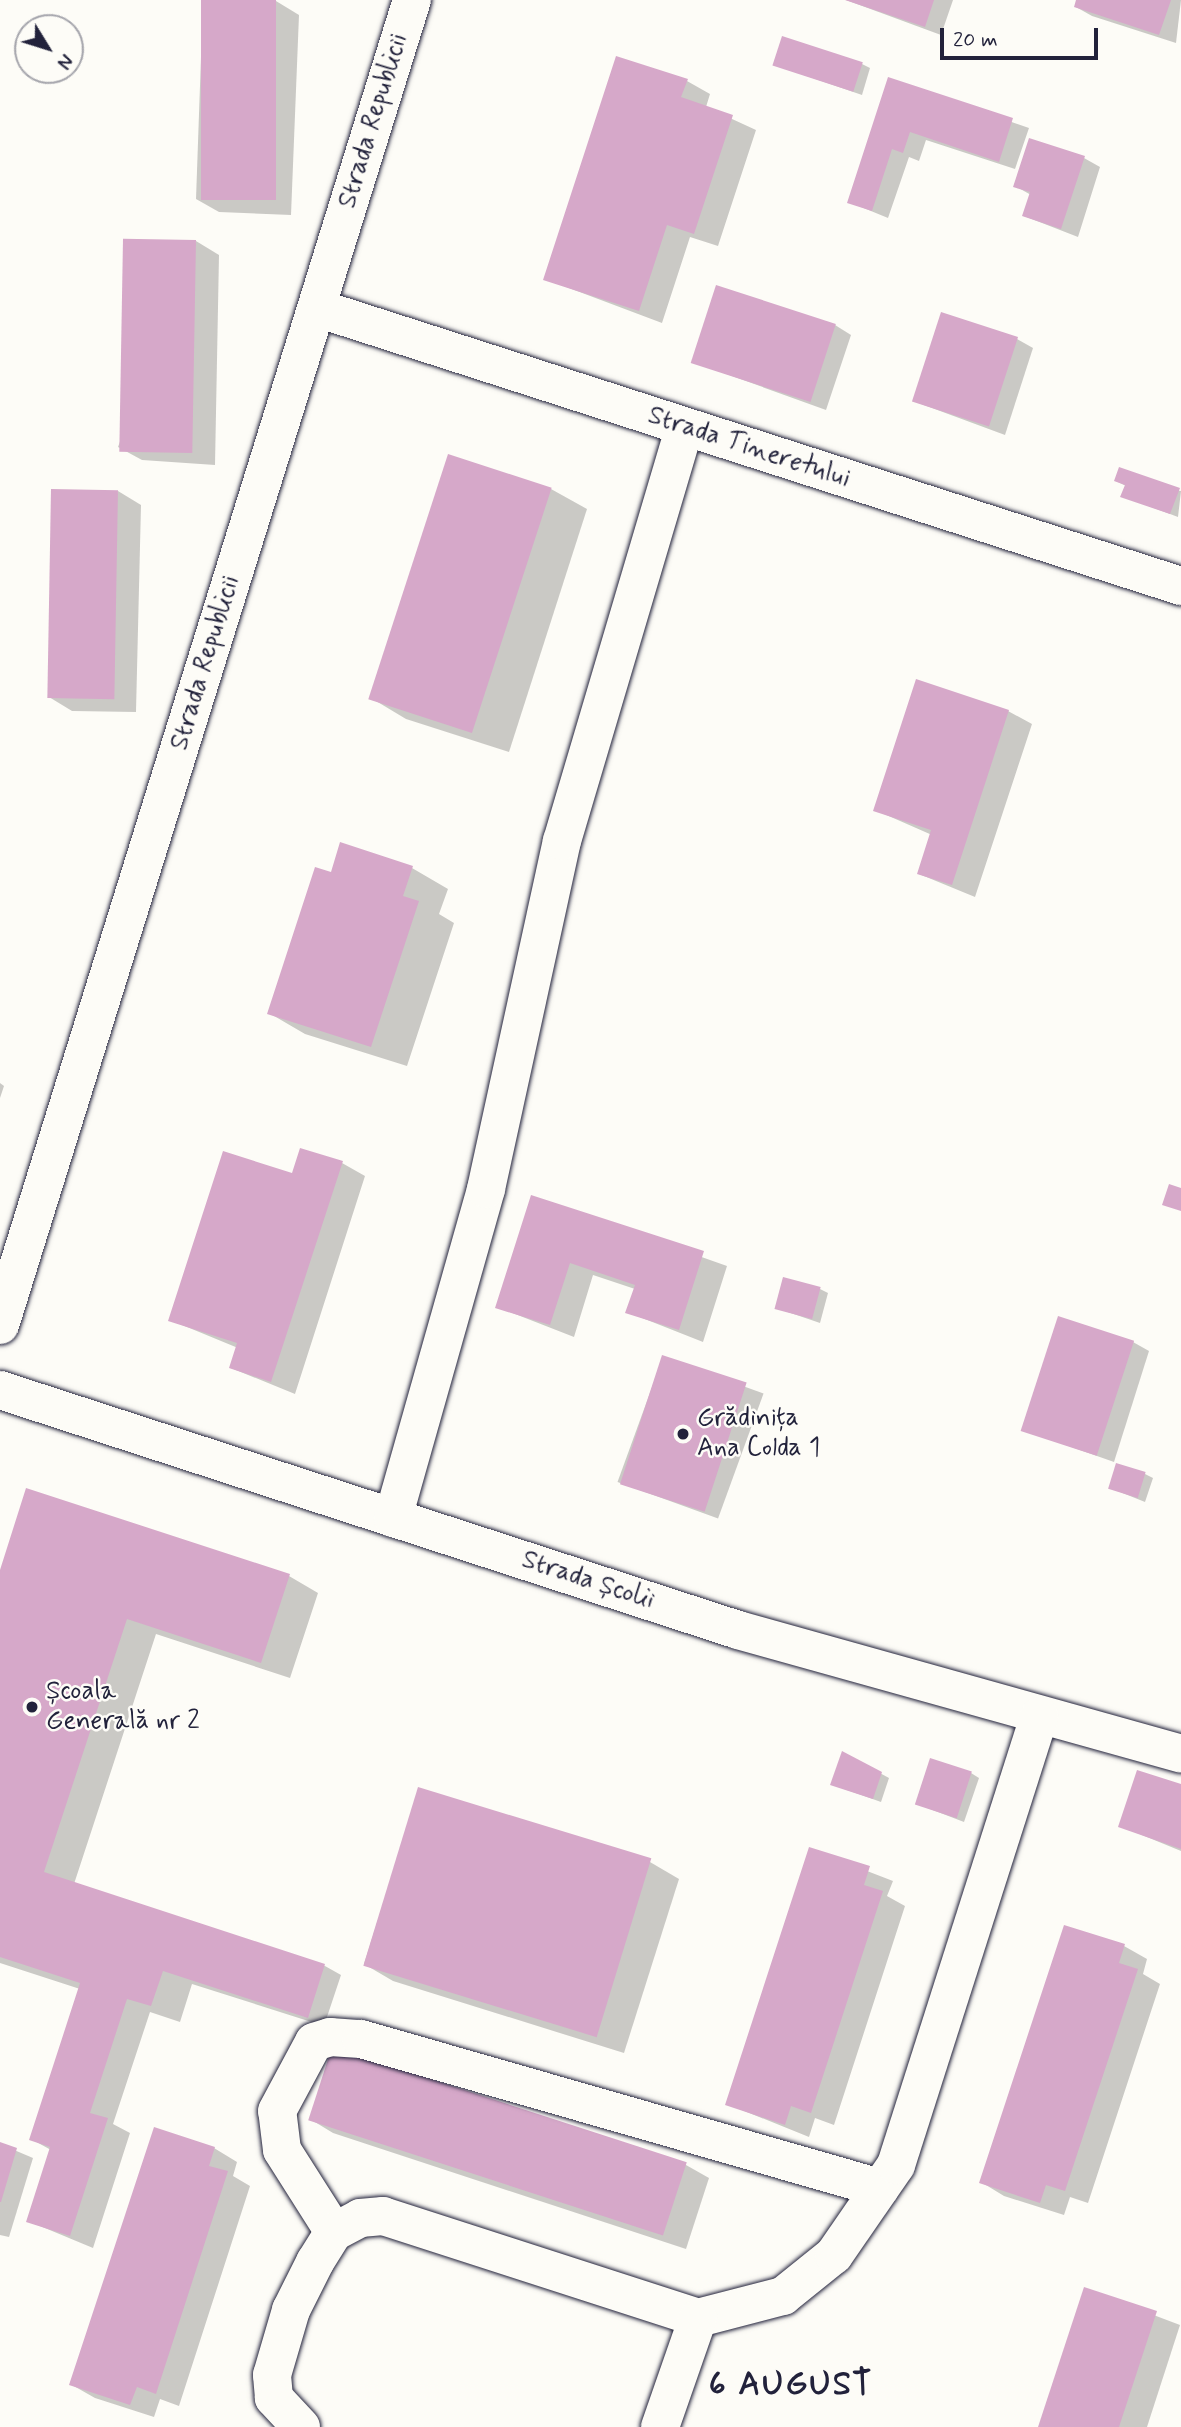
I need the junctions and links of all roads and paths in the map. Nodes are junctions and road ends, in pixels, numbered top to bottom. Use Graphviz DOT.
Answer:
graph roads {
  1 [pos="412,0"];
  2 [pos="317,308"];
  3 [pos="684,428"];
  4 [pos="1181,586"];
  5 [pos="0,1325"];
  6 [pos="0,1390"];
  7 [pos="393,1518"];
  8 [pos="1039,1716"];
  9 [pos="1181,1754"];
  10 [pos="880,2188"];
  11 [pos="334,2232"];
  12 [pos="698,2318"];
  13 [pos="301,2427"];
  14 [pos="660,2427"];
  1 -- 2 [label="street, Strada Republicii"];
  2 -- 3 [label="street, Strada Tineretului"];
  2 -- 5 [label="street, Strada Republicii"];
  3 -- 4 [label="street, Strada Tineretului"];
  3 -- 7 [label="street"];
  6 -- 7 [label="street, Strada Școlii"];
  7 -- 8 [label="street, Strada Școlii"];
  8 -- 9 [label="street, Strada Școlii"];
  8 -- 10 [label="street"];
  10 -- 11 [label="street"];
  10 -- 12 [label="street"];
  11 -- 12 [label="street"];
  11 -- 13 [label="street"];
  12 -- 14 [label="street"];
}
